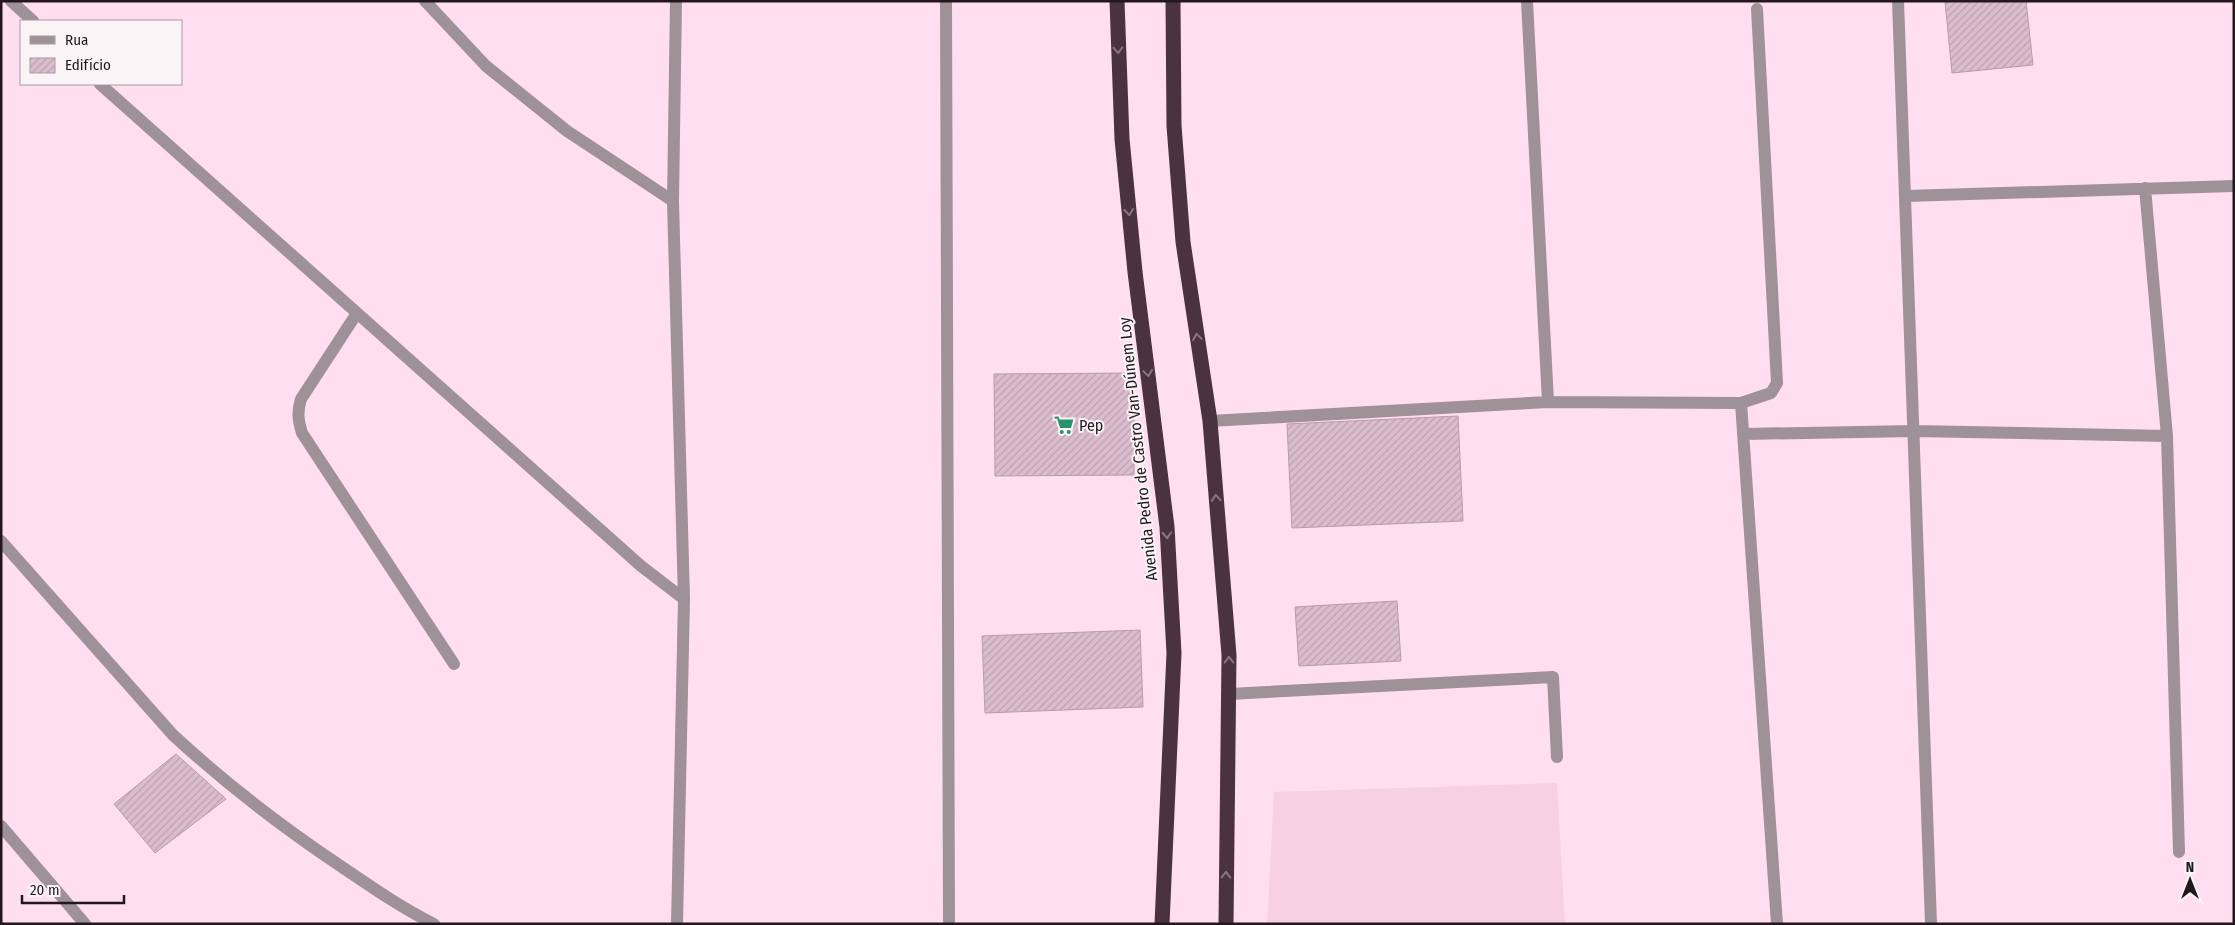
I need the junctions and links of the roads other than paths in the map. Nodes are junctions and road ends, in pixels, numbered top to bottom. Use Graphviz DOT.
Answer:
graph roads {
  1 [pos="11,1"];
  2 [pos="425,1"];
  3 [pos="676,1"];
  4 [pos="946,1"];
  5 [pos="1117,1"];
  6 [pos="1173,1"];
  7 [pos="1527,1"];
  8 [pos="1898,1"];
  9 [pos="1757,9"];
  10 [pos="31,20"];
  11 [pos="101,85"];
  12 [pos="2234,186"];
  13 [pos="2145,188"];
  14 [pos="1906,196"];
  15 [pos="673,201"];
  16 [pos="357,312"];
  17 [pos="1548,402"];
  18 [pos="1741,403"];
  19 [pos="1210,421"];
  20 [pos="1914,431"];
  21 [pos="1744,434"];
  22 [pos="2167,436"];
  23 [pos="1,541"];
  24 [pos="684,599"];
  25 [pos="454,664"];
  26 [pos="1229,694"];
  27 [pos="1556,757"];
  28 [pos="1,826"];
  29 [pos="2180,852"];
  30 [pos="85,924"];
  31 [pos="434,924"];
  32 [pos="677,924"];
  33 [pos="949,924"];
  34 [pos="1162,924"];
  35 [pos="1226,924"];
  36 [pos="1776,924"];
  37 [pos="1931,924"];
  1 -- 10 [label="street"];
  2 -- 15 [label="street"];
  3 -- 15 [label="street"];
  4 -- 33 [label="street"];
  5 -- 34 [label="highway, Avenida Pedro de Castro Van-Dúnem Loy, one-way"];
  19 -- 6 [label="highway, one-way"];
  7 -- 17 [label="street"];
  8 -- 14 [label="street"];
  9 -- 18 [label="street"];
  11 -- 16 [label="street"];
  12 -- 13 [label="street"];
  13 -- 14 [label="street"];
  13 -- 22 [label="street"];
  14 -- 20 [label="street"];
  15 -- 24 [label="street"];
  16 -- 24 [label="street"];
  16 -- 25 [label="street"];
  17 -- 18 [label="street"];
  17 -- 19 [label="street"];
  18 -- 21 [label="street"];
  26 -- 19 [label="highway, one-way"];
  20 -- 21 [label="street"];
  20 -- 22 [label="street"];
  20 -- 37 [label="street"];
  21 -- 36 [label="street"];
  22 -- 29 [label="street"];
  23 -- 31 [label="street"];
  24 -- 32 [label="street"];
  26 -- 27 [label="street"];
  35 -- 26 [label="highway, one-way"];
  28 -- 30 [label="street"];
}
